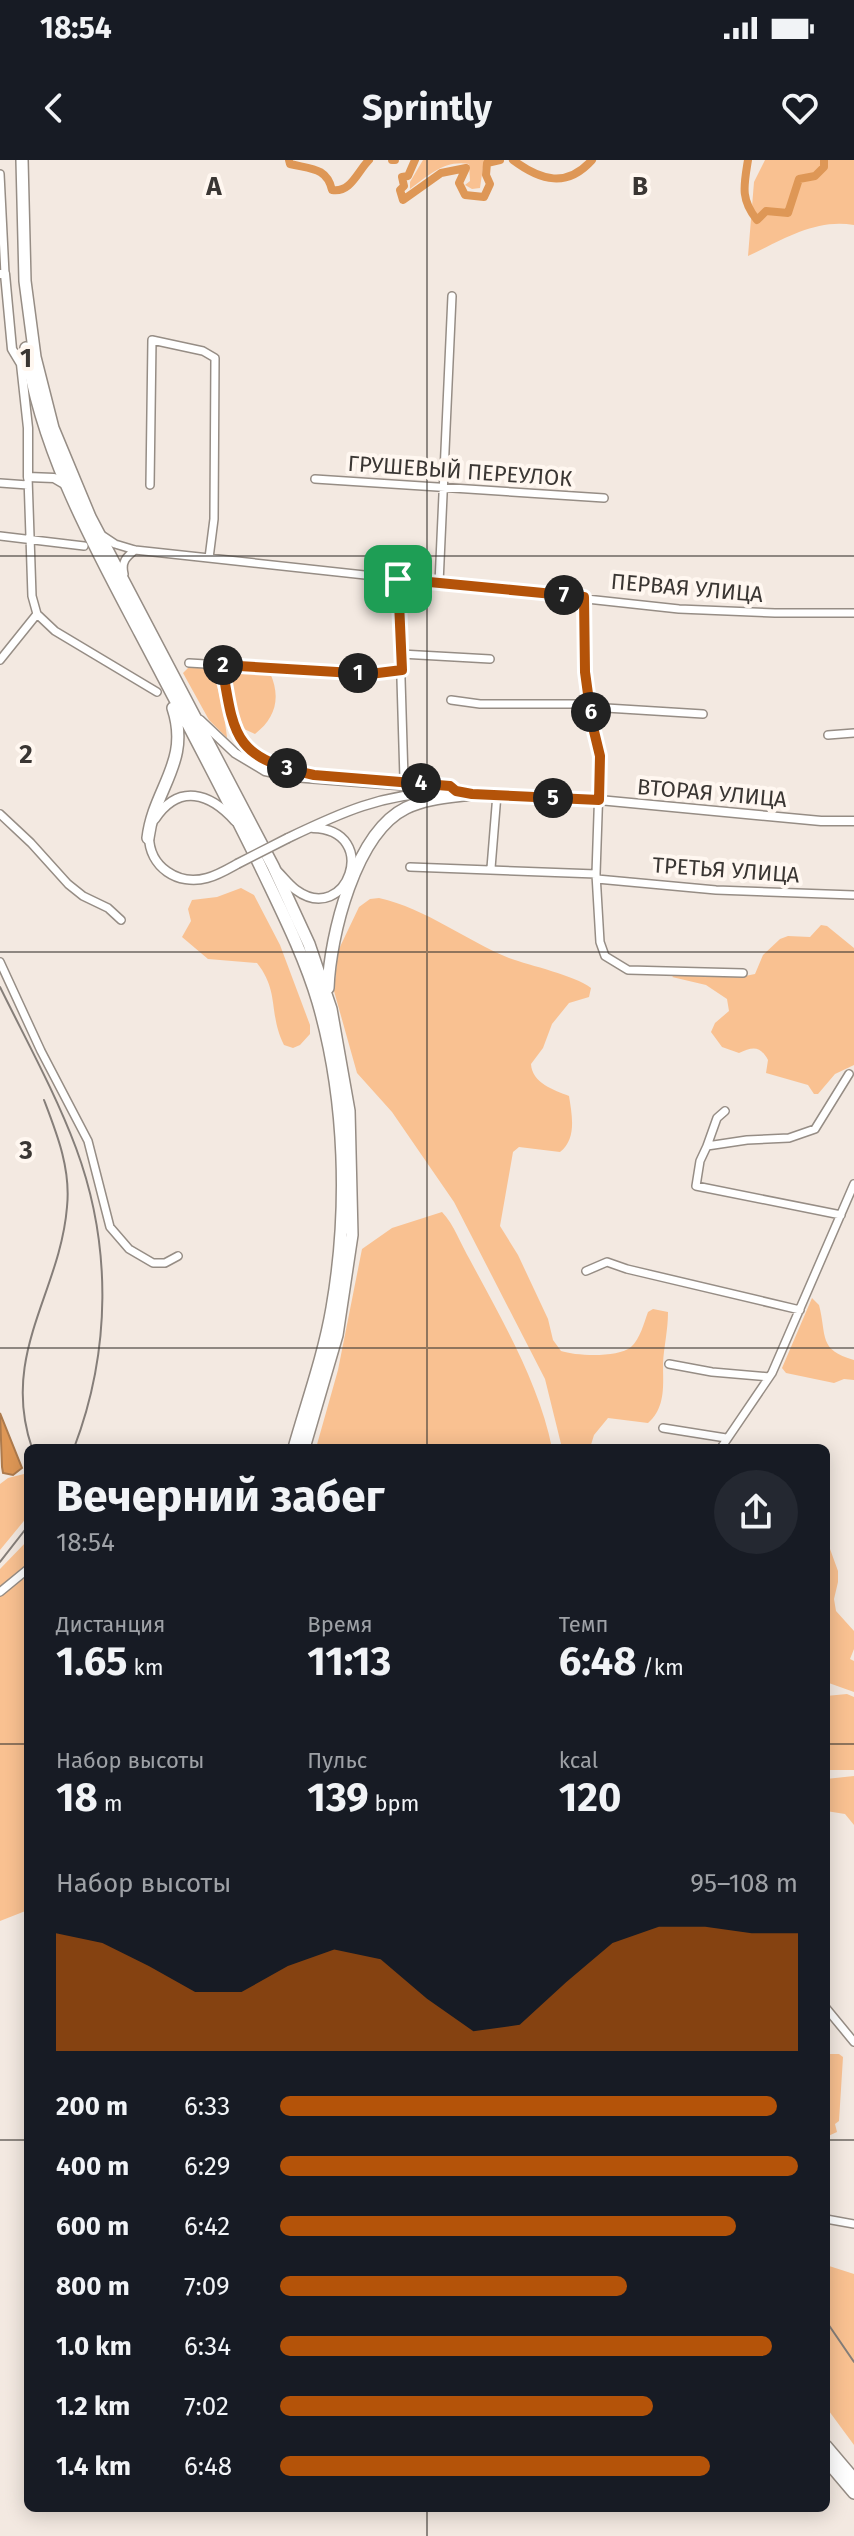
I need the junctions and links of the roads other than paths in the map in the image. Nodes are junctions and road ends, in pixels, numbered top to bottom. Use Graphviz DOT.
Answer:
graph roads {
  1 [pos="14,160"];
  2 [pos="22,160"];
  3 [pos="0,174"];
  4 [pos="1,216"];
  5 [pos="2,274"];
  6 [pos="452,296"];
  7 [pos="12,349"];
  8 [pos="0,350"];
  9 [pos="53,453"];
  10 [pos="40,476"];
  11 [pos="315,479"];
  12 [pos="28,481"];
  13 [pos="0,483"];
  14 [pos="66,485"];
  15 [pos="150,485"];
  16 [pos="444,489"];
  17 [pos="604,498"];
  18 [pos="97,530"];
  19 [pos="0,536"];
  20 [pos="30,541"];
  21 [pos="84,546"];
  22 [pos="135,550"];
  23 [pos="209,558"];
  24 [pos="398,579"];
  25 [pos="439,583"];
  26 [pos="584,597"];
  27 [pos="131,598"];
  28 [pos="854,613"];
  29 [pos="37,614"];
  30 [pos="401,654"];
  31 [pos="490,659"];
  32 [pos="0,660"];
  33 [pos="189,663"];
  34 [pos="222,665"];
  35 [pos="402,670"];
  36 [pos="163,690"];
  37 [pos="451,700"];
  38 [pos="590,705"];
  39 [pos="191,711"];
  40 [pos="703,714"];
  41 [pos="854,733"];
  42 [pos="828,735"];
  43 [pos="405,781"];
  44 [pos="456,791"];
  45 [pos="472,794"];
  46 [pos="497,794"];
  47 [pos="599,800"];
  48 [pos="0,814"];
  49 [pos="854,821"];
  50 [pos="308,828"];
  51 [pos="244,831"];
  52 [pos="148,838"];
  53 [pos="273,866"];
  54 [pos="410,867"];
  55 [pos="491,868"];
  56 [pos="596,876"];
  57 [pos="854,895"];
  58 [pos="121,920"];
  59 [pos="0,962"];
  60 [pos="743,973"];
  61 [pos="328,996"];
  62 [pos="849,1074"];
  63 [pos="725,1111"];
  64 [pos="707,1146"];
  65 [pos="854,1184"];
  66 [pos="841,1215"];
  67 [pos="178,1256"];
  68 [pos="586,1271"];
  69 [pos="800,1310"];
  70 [pos="669,1364"];
  71 [pos="769,1377"];
  72 [pos="663,1428"];
  73 [pos="726,1438"];
  74 [pos="295,1444"];
  75 [pos="305,1444"];
  76 [pos="723,1444"];
  77 [pos="24,1572"];
  78 [pos="0,1592"];
  79 [pos="830,2013"];
  80 [pos="854,2042"];
  81 [pos="830,2220"];
  82 [pos="854,2224"];
  83 [pos="830,2451"];
  84 [pos="830,2465"];
  85 [pos="854,2479"];
  86 [pos="854,2493"];
  1 -- 9 [label="highway"];
  2 -- 18 [label="highway"];
  3 -- 4 [label="street"];
  4 -- 5 [label="street"];
  5 -- 7 [label="main road"];
  6 -- 16 [label="street"];
  7 -- 8 [label="main road"];
  7 -- 12 [label="main road"];
  9 -- 10 [label="main road"];
  9 -- 14 [label="highway"];
  10 -- 12 [label="main road"];
  10 -- 14 [label="main road"];
  11 -- 16 [label="street, ГРУШЕВЫЙ ПЕРЕУЛОК"];
  12 -- 13 [label="street"];
  12 -- 20 [label="street"];
  14 -- 36 [label="highway"];
  15 -- 23 [label="street"];
  16 -- 17 [label="street, ГРУШЕВЫЙ ПЕРЕУЛОК"];
  16 -- 25 [label="street"];
  18 -- 22 [label="street"];
  18 -- 27 [label="highway"];
  19 -- 20 [label="street"];
  20 -- 21 [label="street"];
  20 -- 29 [label="street"];
  22 -- 23 [label="street, ПЕРВАЯ УЛИЦА"];
  22 -- 27 [label="street"];
  23 -- 24 [label="street, ПЕРВАЯ УЛИЦА"];
  24 -- 25 [label="street, ПЕРВАЯ УЛИЦА"];
  24 -- 30 [label="street"];
  25 -- 26 [label="street, ПЕРВАЯ УЛИЦА"];
  26 -- 28 [label="street, ПЕРВАЯ УЛИЦА"];
  26 -- 38 [label="street"];
  27 -- 39 [label="highway"];
  29 -- 32 [label="street"];
  29 -- 36 [label="street"];
  30 -- 31 [label="street"];
  30 -- 35 [label="street"];
  33 -- 34 [label="street"];
  34 -- 35 [label="street"];
  34 -- 43 [label="street"];
  35 -- 43 [label="street"];
  36 -- 51 [label="highway"];
  36 -- 52 [label="highway"];
  37 -- 38 [label="street"];
  38 -- 40 [label="street"];
  38 -- 47 [label="street"];
  39 -- 44 [label="main road"];
  39 -- 53 [label="highway"];
  41 -- 42 [label="street"];
  43 -- 44 [label="street"];
  44 -- 45 [label="main road"];
  45 -- 46 [label="main road, ВТОРАЯ УЛИЦА"];
  45 -- 50 [label="main road"];
  45 -- 61 [label="highway"];
  46 -- 47 [label="main road, ВТОРАЯ УЛИЦА"];
  46 -- 55 [label="street"];
  47 -- 49 [label="main road, ВТОРАЯ УЛИЦА"];
  47 -- 56 [label="street"];
  48 -- 58 [label="street"];
  50 -- 52 [label="main road, bridge"];
  50 -- 53 [label="main road"];
  51 -- 52 [label="main road"];
  51 -- 74 [label="highway"];
  53 -- 61 [label="highway"];
  54 -- 55 [label="street, ТРЕТЬЯ УЛИЦА"];
  55 -- 56 [label="street, ТРЕТЬЯ УЛИЦА"];
  56 -- 57 [label="street, ТРЕТЬЯ УЛИЦА"];
  56 -- 60 [label="street"];
  59 -- 67 [label="street"];
  61 -- 75 [label="highway"];
  62 -- 64 [label="street"];
  63 -- 64 [label="street"];
  64 -- 66 [label="street"];
  65 -- 66 [label="street"];
  66 -- 69 [label="street"];
  68 -- 69 [label="street"];
  69 -- 71 [label="street"];
  70 -- 71 [label="street"];
  71 -- 73 [label="street"];
  72 -- 73 [label="street"];
  73 -- 76 [label="street"];
  77 -- 78 [label="street"];
  79 -- 80 [label="street"];
  81 -- 82 [label="street"];
  83 -- 85 [label="highway"];
  84 -- 86 [label="highway"];
}
